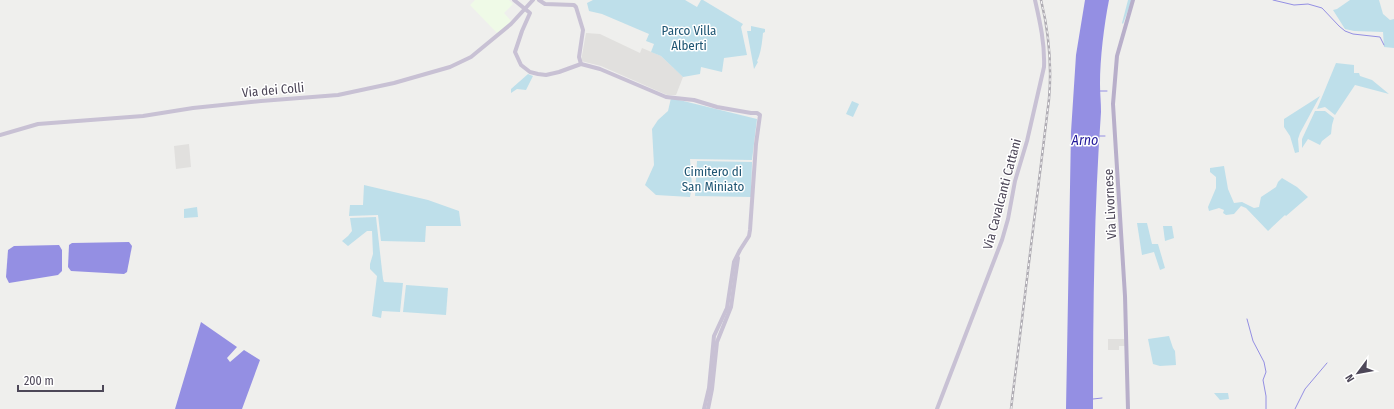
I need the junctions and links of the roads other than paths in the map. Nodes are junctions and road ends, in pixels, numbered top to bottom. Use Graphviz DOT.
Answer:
graph roads {
  1 [pos="514,0"];
  2 [pos="533,0"];
  3 [pos="539,0"];
  4 [pos="1035,0"];
  5 [pos="1133,0"];
  6 [pos="519,5"];
  7 [pos="526,9"];
  8 [pos="520,16"];
  9 [pos="581,64"];
  10 [pos="0,135"];
  11 [pos="740,250"];
  12 [pos="704,409"];
  13 [pos="708,409"];
  14 [pos="937,409"];
  15 [pos="1128,409"];
  1 -- 6 [label="street"];
  2 -- 7 [label="street, Via dei Colli"];
  3 -- 9 [label="street"];
  4 -- 14 [label="street, Via Cavalcanti Cattani"];
  5 -- 15 [label="main road, Via Livornese"];
  6 -- 7 [label="street"];
  6 -- 8 [label="street"];
  7 -- 8 [label="street, Via dei Colli"];
  7 -- 9 [label="street"];
  8 -- 10 [label="street, Via dei Colli"];
  9 -- 11 [label="street"];
  11 -- 12 [label="street"];
  11 -- 13 [label="street"];
}
